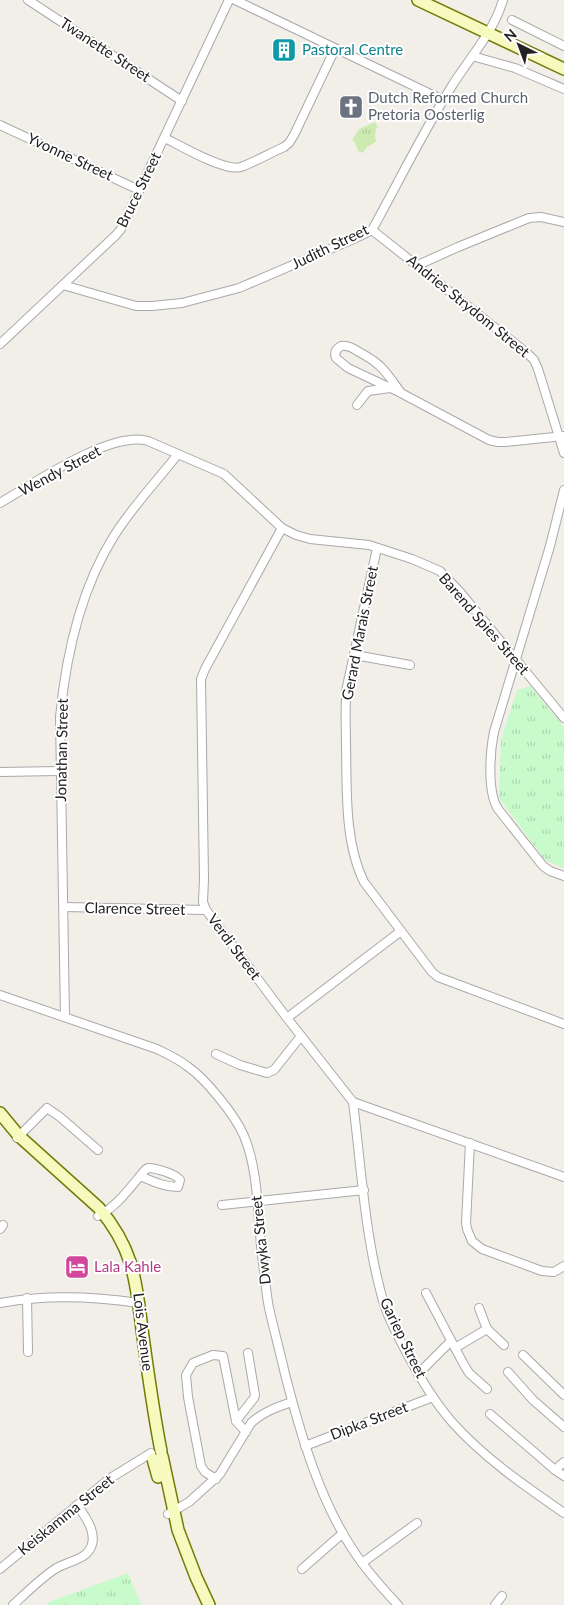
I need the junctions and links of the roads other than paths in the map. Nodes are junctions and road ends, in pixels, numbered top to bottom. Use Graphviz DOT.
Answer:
graph roads {
  1 [pos="28,0"];
  2 [pos="229,0"];
  3 [pos="235,0"];
  4 [pos="418,0"];
  5 [pos="434,0"];
  6 [pos="503,0"];
  7 [pos="512,20"];
  8 [pos="491,30"];
  9 [pos="564,46"];
  10 [pos="335,49"];
  11 [pos="472,56"];
  12 [pos="564,62"];
  13 [pos="564,69"];
  14 [pos="564,89"];
  15 [pos="443,100"];
  16 [pos="182,101"];
  17 [pos="0,125"];
  18 [pos="165,138"];
  19 [pos="139,190"];
  20 [pos="564,222"];
  21 [pos="372,230"];
  22 [pos="418,265"];
  23 [pos="63,285"];
  24 [pos="0,344"];
  25 [pos="390,388"];
  26 [pos="401,393"];
  27 [pos="357,404"];
  28 [pos="561,436"];
  29 [pos="564,453"];
  30 [pos="178,454"];
  31 [pos="564,490"];
  32 [pos="0,503"];
  33 [pos="282,528"];
  34 [pos="378,548"];
  35 [pos="355,655"];
  36 [pos="515,659"];
  37 [pos="410,664"];
  38 [pos="564,718"];
  39 [pos="60,771"];
  40 [pos="0,772"];
  41 [pos="564,876"];
  42 [pos="64,907"];
  43 [pos="206,910"];
  44 [pos="401,931"];
  45 [pos="0,995"];
  46 [pos="65,1017"];
  47 [pos="287,1018"];
  48 [pos="564,1024"];
  49 [pos="301,1036"];
  50 [pos="216,1054"];
  51 [pos="353,1102"];
  52 [pos="0,1113"];
  53 [pos="0,1122"];
  54 [pos="17,1138"];
  55 [pos="470,1144"];
  56 [pos="98,1150"];
  57 [pos="140,1176"];
  58 [pos="564,1177"];
  59 [pos="364,1190"];
  60 [pos="257,1202"];
  61 [pos="222,1205"];
  62 [pos="101,1215"];
  63 [pos="564,1266"];
  64 [pos="426,1294"];
  65 [pos="27,1298"];
  66 [pos="136,1302"];
  67 [pos="0,1303"];
  68 [pos="479,1308"];
  69 [pos="488,1329"];
  70 [pos="453,1345"];
  71 [pos="504,1345"];
  72 [pos="28,1352"];
  73 [pos="248,1353"];
  74 [pos="523,1355"];
  75 [pos="508,1372"];
  76 [pos="418,1374"];
  77 [pos="487,1389"];
  78 [pos="564,1395"];
  79 [pos="434,1397"];
  80 [pos="292,1402"];
  81 [pos="490,1414"];
  82 [pos="236,1421"];
  83 [pos="564,1427"];
  84 [pos="246,1432"];
  85 [pos="305,1446"];
  86 [pos="156,1455"];
  87 [pos="564,1462"];
  88 [pos="555,1470"];
  89 [pos="564,1476"];
  90 [pos="216,1479"];
  91 [pos="76,1505"];
  92 [pos="171,1512"];
  93 [pos="564,1513"];
  94 [pos="417,1523"];
  95 [pos="343,1533"];
  96 [pos="362,1563"];
  97 [pos="0,1569"];
  98 [pos="302,1569"];
  99 [pos="502,1596"];
  100 [pos="13,1605"];
  101 [pos="204,1605"];
  102 [pos="209,1605"];
  103 [pos="398,1605"];
  104 [pos="495,1605"];
  1 -- 16 [label="street, Twanette Street"];
  2 -- 16 [label="street, Bruce Street"];
  3 -- 10 [label="street"];
  4 -- 8 [label="street"];
  5 -- 8 [label="street"];
  6 -- 8 [label="street, Judith Street"];
  7 -- 9 [label="street"];
  8 -- 11 [label="street, Judith Street"];
  8 -- 12 [label="street"];
  8 -- 13 [label="street"];
  10 -- 15 [label="street"];
  10 -- 18 [label="street"];
  11 -- 14 [label="street"];
  11 -- 15 [label="street, Judith Street"];
  15 -- 21 [label="street, Judith Street"];
  16 -- 18 [label="street, Bruce Street"];
  17 -- 19 [label="street, Yvonne Street"];
  18 -- 19 [label="street, Bruce Street"];
  19 -- 23 [label="street, Bruce Street"];
  20 -- 22 [label="street"];
  21 -- 22 [label="street, Andries Strydom Street"];
  21 -- 23 [label="street, Judith Street"];
  22 -- 28 [label="street, Andries Strydom Street"];
  23 -- 24 [label="street, Bruce Street"];
  25 -- 26 [label="street"];
  25 -- 26 [label="street"];
  25 -- 27 [label="street"];
  26 -- 28 [label="street"];
  28 -- 29 [label="street, Andries Strydom Street"];
  30 -- 32 [label="street, Wendy Street"];
  30 -- 33 [label="street, Barend Spies Street"];
  30 -- 39 [label="street, Jonathan Street"];
  31 -- 36 [label="street"];
  33 -- 34 [label="street, Barend Spies Street"];
  33 -- 43 [label="street, Verdi Street"];
  34 -- 35 [label="street, Gerard Marais Street"];
  34 -- 36 [label="street, Barend Spies Street"];
  35 -- 37 [label="street"];
  35 -- 44 [label="street, Gerard Marais Street"];
  36 -- 38 [label="street, Barend Spies Street"];
  36 -- 41 [label="street"];
  39 -- 40 [label="street"];
  39 -- 42 [label="street, Jonathan Street"];
  42 -- 43 [label="street, Clarence Street"];
  42 -- 46 [label="street, Jonathan Street"];
  43 -- 47 [label="street, Verdi Street"];
  44 -- 47 [label="street"];
  44 -- 48 [label="street, Gerard Marais Street"];
  45 -- 46 [label="street, Dwyka Street"];
  46 -- 60 [label="street, Dwyka Street"];
  47 -- 49 [label="street, Verdi Street"];
  49 -- 50 [label="street"];
  49 -- 51 [label="street, Verdi Street"];
  51 -- 55 [label="street"];
  51 -- 59 [label="street, Gariep Street"];
  52 -- 54 [label="street, Lois Avenue"];
  53 -- 54 [label="street, Lois Avenue"];
  54 -- 56 [label="street"];
  54 -- 62 [label="street, Lois Avenue"];
  55 -- 58 [label="street"];
  55 -- 63 [label="street"];
  57 -- 62 [label="street"];
  59 -- 60 [label="street"];
  59 -- 76 [label="street, Gariep Street"];
  60 -- 61 [label="street"];
  60 -- 80 [label="street, Dwyka Street"];
  62 -- 66 [label="street, Lois Avenue"];
  64 -- 70 [label="street"];
  65 -- 66 [label="street"];
  65 -- 67 [label="street"];
  65 -- 72 [label="street"];
  66 -- 86 [label="street, Lois Avenue"];
  68 -- 69 [label="street"];
  69 -- 70 [label="street"];
  69 -- 71 [label="street"];
  70 -- 76 [label="street"];
  70 -- 77 [label="street"];
  73 -- 82 [label="street"];
  74 -- 78 [label="street"];
  75 -- 83 [label="street"];
  76 -- 79 [label="street, Gariep Street"];
  79 -- 85 [label="street, Dipka Street"];
  79 -- 93 [label="street, Gariep Street"];
  80 -- 84 [label="street"];
  80 -- 85 [label="street, Dwyka Street"];
  81 -- 88 [label="street"];
  82 -- 84 [label="street"];
  82 -- 90 [label="street"];
  84 -- 90 [label="street"];
  85 -- 95 [label="street, Dwyka Street"];
  86 -- 91 [label="street, Keiskamma Street"];
  86 -- 92 [label="street, Lois Avenue"];
  87 -- 88 [label="street"];
  88 -- 89 [label="street"];
  90 -- 92 [label="street"];
  91 -- 97 [label="street, Keiskamma Street"];
  91 -- 100 [label="street"];
  92 -- 101 [label="street, Lois Avenue"];
  92 -- 102 [label="street, Lois Avenue"];
  94 -- 96 [label="street"];
  95 -- 96 [label="street, Dwyka Street"];
  95 -- 98 [label="street"];
  96 -- 103 [label="street, Dwyka Street"];
  99 -- 104 [label="street"];
}
